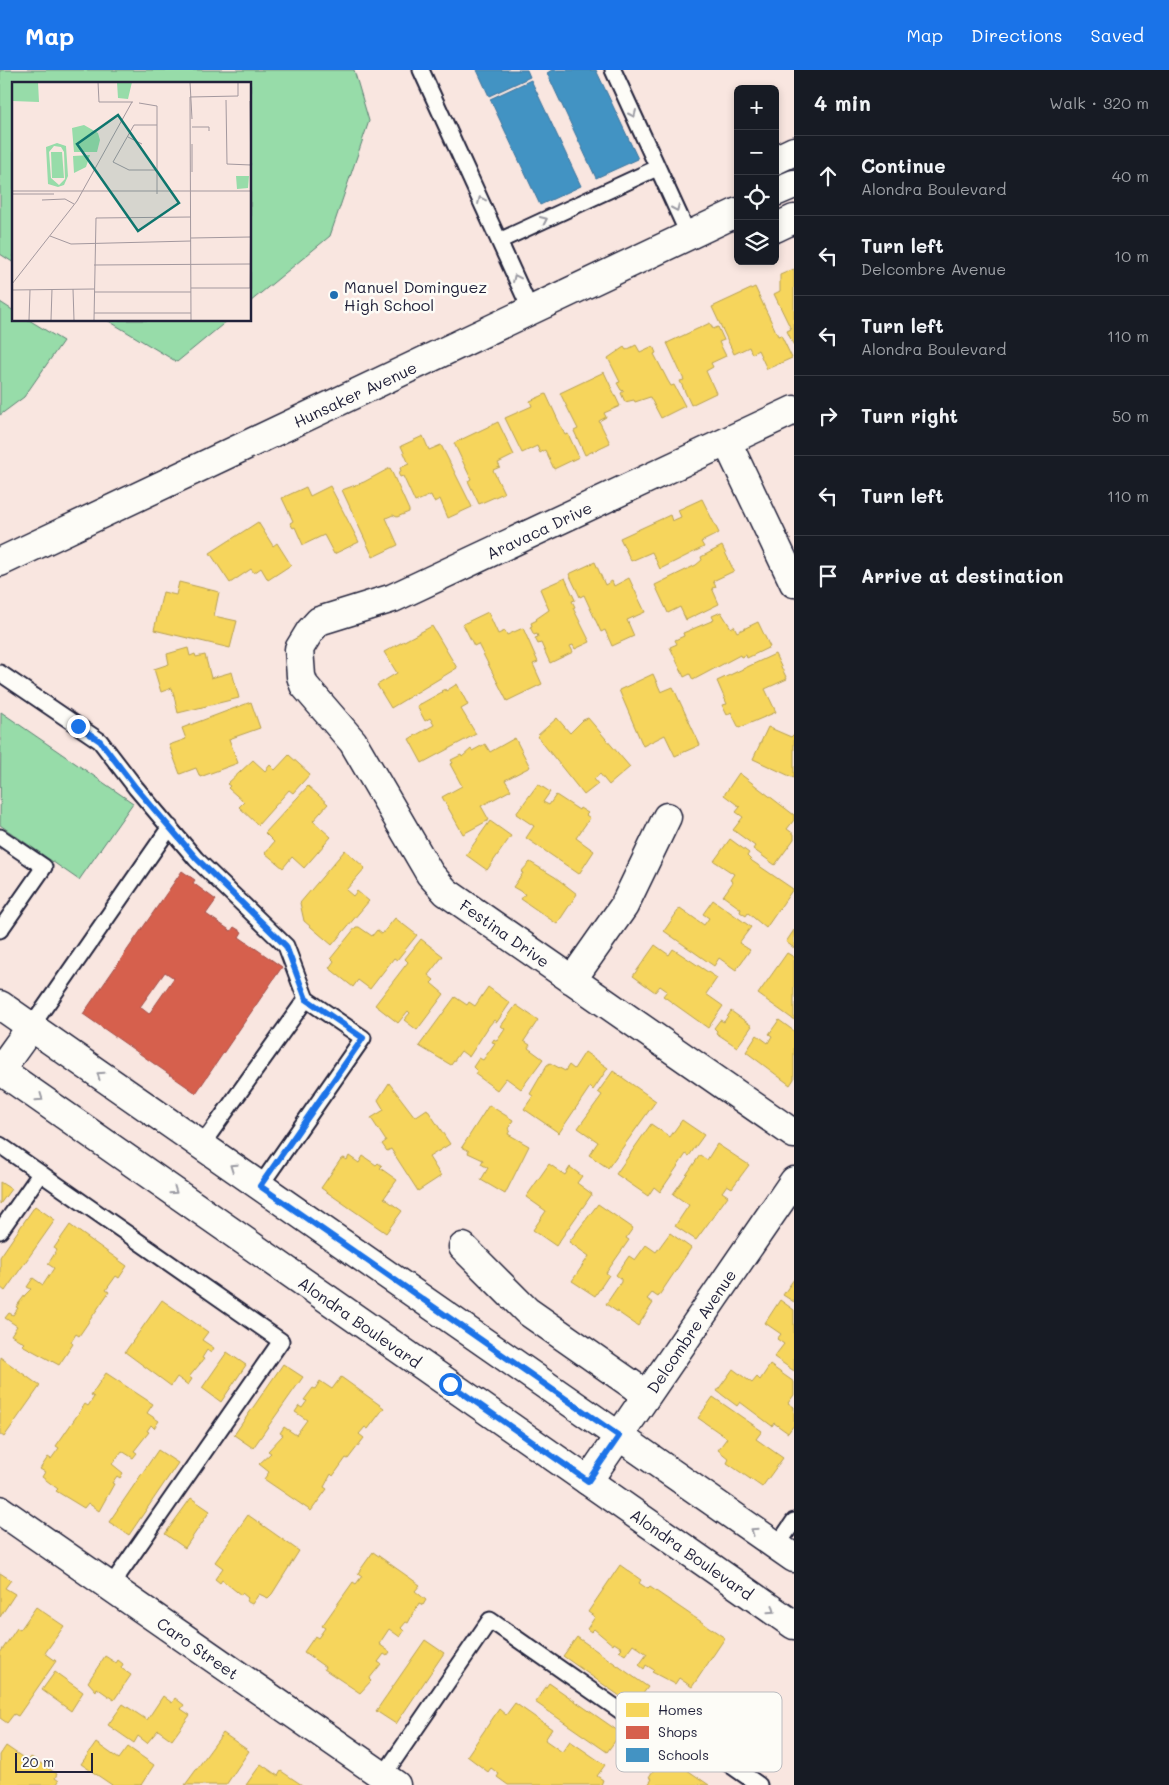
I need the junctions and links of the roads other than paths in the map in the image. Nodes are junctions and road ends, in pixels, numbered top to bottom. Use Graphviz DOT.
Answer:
graph roads {
  1 [pos="421,70"];
  2 [pos="613,70"];
  3 [pos="794,151"];
  4 [pos="779,158"];
  5 [pos="658,168"];
  6 [pos="794,184"];
  7 [pos="779,190"];
  8 [pos="734,195"];
  9 [pos="734,214"];
  10 [pos="794,219"];
  11 [pos="779,226"];
  12 [pos="734,227"];
  13 [pos="700,231"];
  14 [pos="500,241"];
  15 [pos="532,310"];
  16 [pos="794,410"];
  17 [pos="727,442"];
  18 [pos="0,562"];
  19 [pos="794,583"];
  20 [pos="299,657"];
  21 [pos="0,673"];
  22 [pos="667,817"];
  23 [pos="170,827"];
  24 [pos="0,836"];
  25 [pos="0,930"];
  26 [pos="572,980"];
  27 [pos="306,999"];
  28 [pos="0,1005"];
  29 [pos="31,1027"];
  30 [pos="0,1070"];
  31 [pos="794,1134"];
  32 [pos="0,1145"];
  33 [pos="202,1146"];
  34 [pos="40,1174"];
  35 [pos="794,1181"];
  36 [pos="260,1186"];
  37 [pos="0,1231"];
  38 [pos="463,1247"];
  39 [pos="648,1395"];
  40 [pos="619,1436"];
  41 [pos="588,1481"];
  42 [pos="0,1510"];
  43 [pos="794,1521"];
  44 [pos="785,1552"];
  45 [pos="110,1587"];
  46 [pos="794,1625"];
  47 [pos="616,1708"];
  48 [pos="740,1772"];
  49 [pos="389,1780"];
  50 [pos="759,1785"];
  14 -- 1 [label="lane, one-way"];
  2 -- 5 [label="lane, one-way"];
  3 -- 4 [label="street"];
  5 -- 13 [label="lane, one-way"];
  14 -- 5 [label="lane, one-way"];
  6 -- 7 [label="street"];
  8 -- 13 [label="street, Hunsaker Avenue"];
  9 -- 13 [label="street, Hunsaker Avenue"];
  10 -- 11 [label="street"];
  12 -- 13 [label="street, Hunsaker Avenue"];
  13 -- 15 [label="street, Hunsaker Avenue"];
  15 -- 14 [label="lane, one-way"];
  15 -- 18 [label="street, Hunsaker Avenue"];
  16 -- 17 [label="street, Aravaca Drive"];
  17 -- 19 [label="street"];
  17 -- 20 [label="street, Aravaca Drive"];
  20 -- 26 [label="street, Festina Drive"];
  21 -- 23 [label="lane"];
  22 -- 26 [label="street"];
  23 -- 27 [label="lane"];
  23 -- 29 [label="lane"];
  24 -- 25 [label="lane"];
  26 -- 31 [label="street, Festina Drive"];
  27 -- 33 [label="lane"];
  27 -- 36 [label="lane"];
  28 -- 29 [label="street"];
  29 -- 30 [label="street"];
  33 -- 29 [label="street, one-way"];
  30 -- 41 [label="street, Alondra Boulevard, one-way"];
  32 -- 34 [label="lane"];
  36 -- 33 [label="street, one-way"];
  34 -- 37 [label="lane"];
  34 -- 45 [label="lane"];
  35 -- 39 [label="street, Delcombre Avenue"];
  36 -- 40 [label="street"];
  38 -- 39 [label="street"];
  39 -- 40 [label="street, Delcombre Avenue"];
  40 -- 41 [label="street, Delcombre Avenue"];
  44 -- 40 [label="street, one-way"];
  41 -- 46 [label="street, Alondra Boulevard, one-way"];
  42 -- 45 [label="street, Caro Street"];
  43 -- 44 [label="lane"];
  45 -- 49 [label="street, Caro Street"];
  47 -- 49 [label="lane"];
  48 -- 50 [label="lane"];
}
